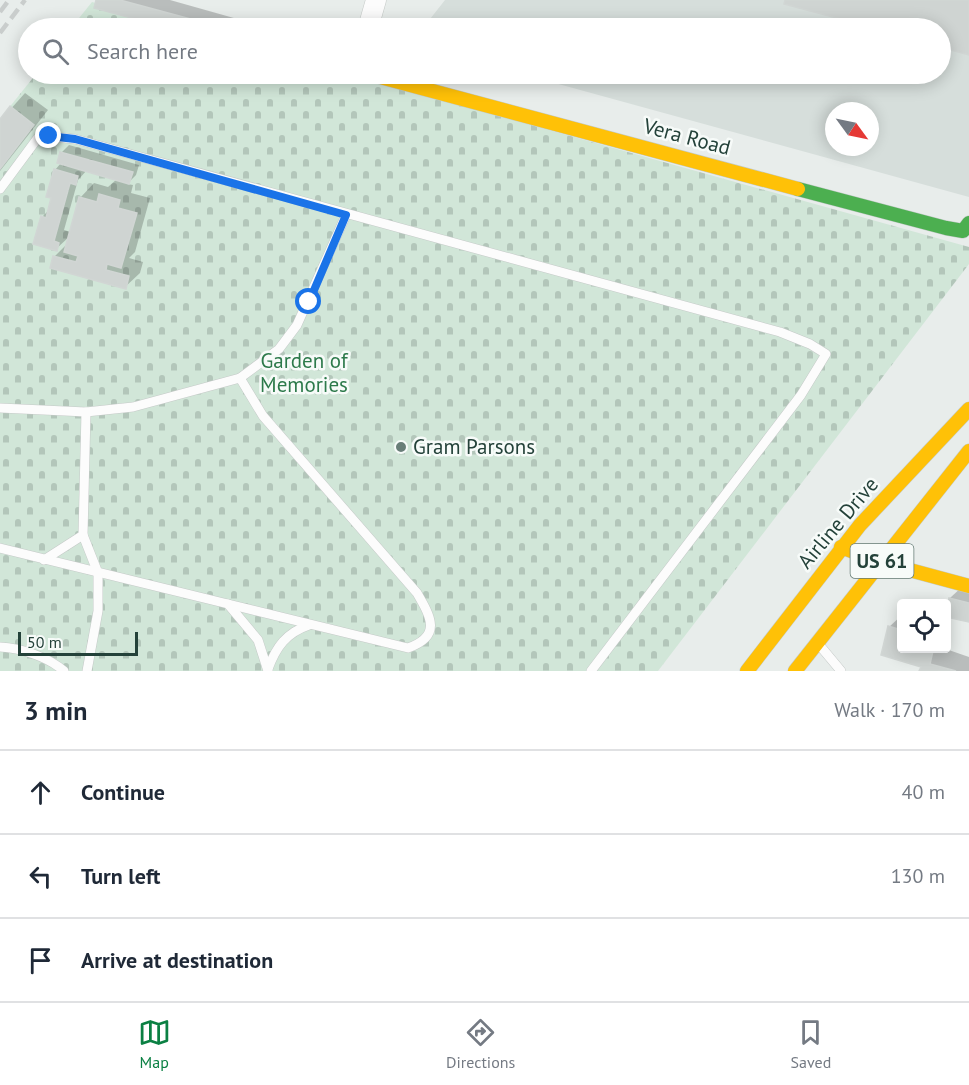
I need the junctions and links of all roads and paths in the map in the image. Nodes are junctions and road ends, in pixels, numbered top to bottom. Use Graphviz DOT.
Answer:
graph roads {
  1 [pos="376,0"];
  2 [pos="371,18"];
  3 [pos="407,84"];
  4 [pos="0,189"];
  5 [pos="346,215"];
  6 [pos="969,223"];
  7 [pos="240,378"];
  8 [pos="0,408"];
  9 [pos="969,409"];
  10 [pos="86,412"];
  11 [pos="969,451"];
  12 [pos="83,535"];
  13 [pos="841,547"];
  14 [pos="0,548"];
  15 [pos="44,560"];
  16 [pos="880,562"];
  17 [pos="98,573"];
  18 [pos="969,586"];
  19 [pos="228,604"];
  20 [pos="309,626"];
  21 [pos="817,643"];
  22 [pos="0,647"];
  23 [pos="268,670"];
  24 [pos="64,671"];
  25 [pos="87,671"];
  26 [pos="591,671"];
  27 [pos="747,671"];
  28 [pos="795,671"];
  29 [pos="841,671"];
  1 -- 2 [label="street"];
  3 -- 6 [label="main road, Vera Road"];
  4 -- 5 [label="lane"];
  5 -- 7 [label="lane"];
  5 -- 26 [label="lane"];
  7 -- 10 [label="lane"];
  7 -- 20 [label="lane"];
  8 -- 10 [label="lane"];
  9 -- 13 [label="main road, Airline Drive / US 61"];
  10 -- 12 [label="lane"];
  11 -- 16 [label="main road, US 61"];
  12 -- 15 [label="lane"];
  12 -- 17 [label="lane"];
  13 -- 16 [label="main road"];
  13 -- 27 [label="main road, Airline Drive / US 61"];
  14 -- 15 [label="lane"];
  15 -- 17 [label="lane"];
  16 -- 18 [label="main road"];
  16 -- 21 [label="main road, US 61"];
  17 -- 19 [label="lane"];
  17 -- 25 [label="lane"];
  19 -- 20 [label="lane"];
  19 -- 23 [label="lane"];
  20 -- 23 [label="lane"];
  21 -- 28 [label="main road, US 61"];
  21 -- 29 [label="lane"];
  22 -- 24 [label="lane"];
}
